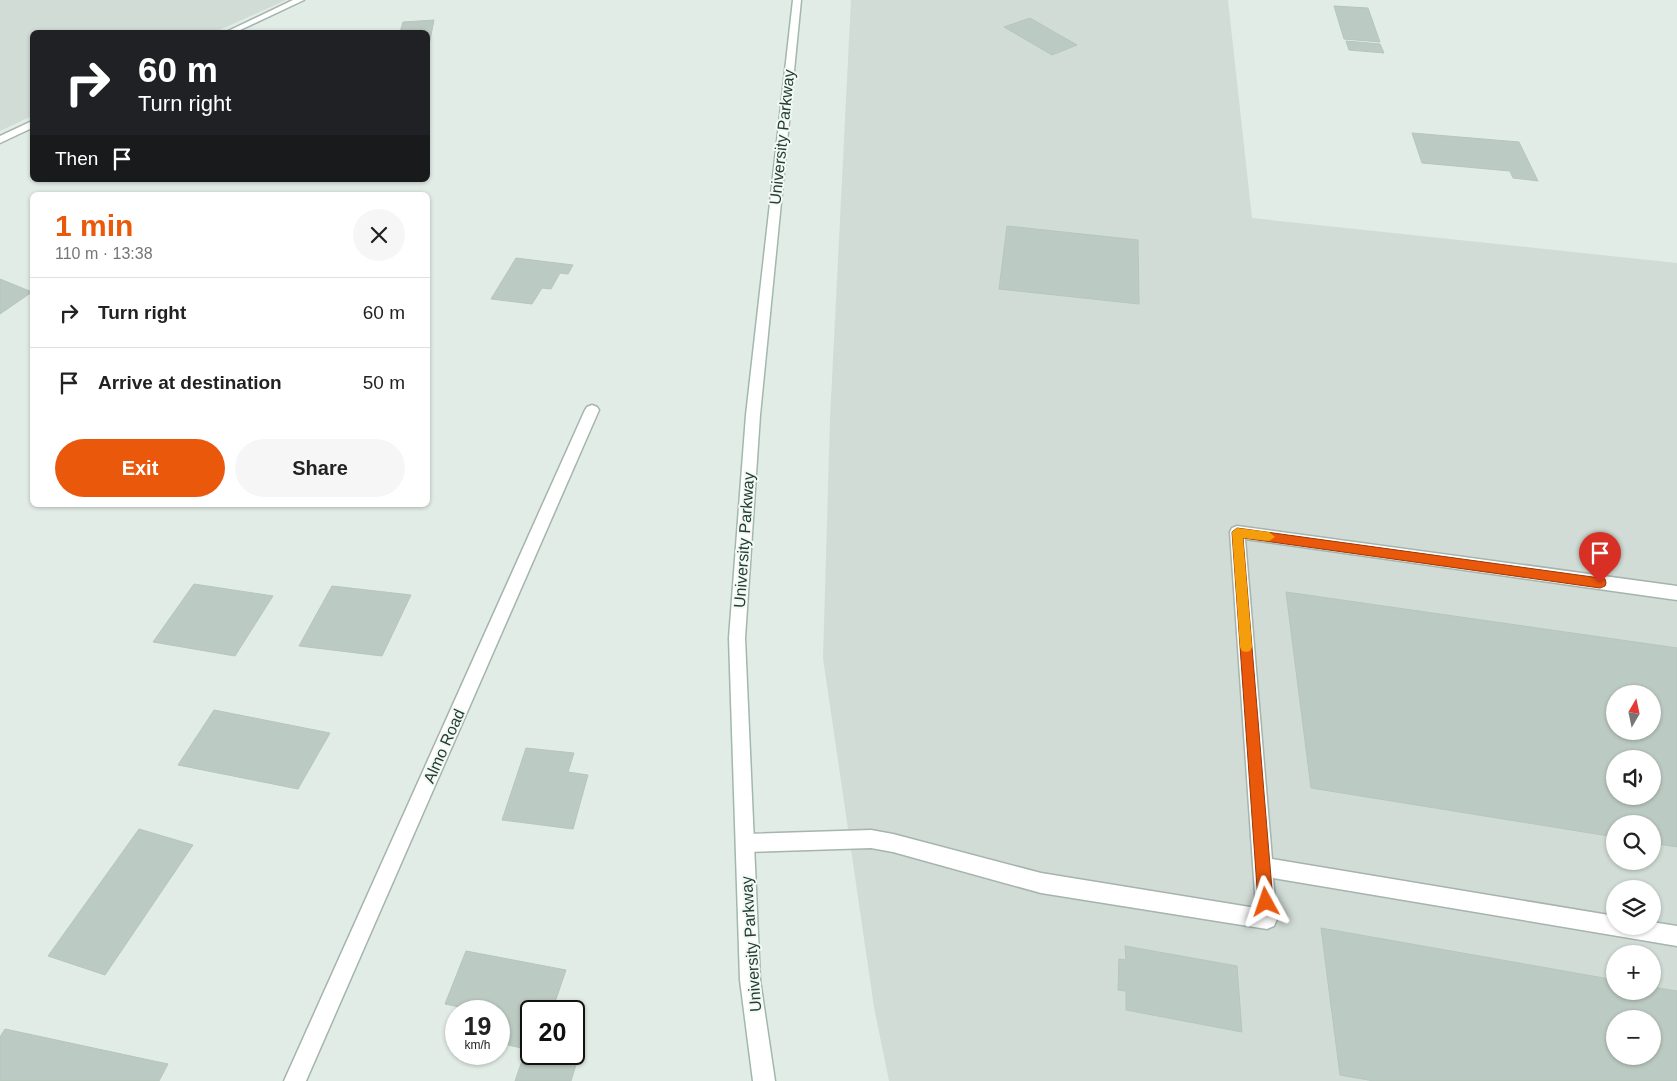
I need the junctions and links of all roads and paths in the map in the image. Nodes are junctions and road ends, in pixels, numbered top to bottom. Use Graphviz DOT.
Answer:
graph roads {
  1 [pos="300,0"];
  2 [pos="797,0"];
  3 [pos="234,30"];
  4 [pos="30,125"];
  5 [pos="0,140"];
  6 [pos="592,410"];
  7 [pos="1677,594"];
  8 [pos="745,843"];
  9 [pos="1263,868"];
  10 [pos="1606,925"];
  11 [pos="1661,933"];
  12 [pos="1677,936"];
  13 [pos="295,1081"];
  14 [pos="764,1081"];
  1 -- 3 [label="main road"];
  2 -- 8 [label="main road, University Parkway"];
  4 -- 5 [label="main road"];
  6 -- 13 [label="main road, Almo Road"];
  7 -- 9 [label="main road"];
  8 -- 9 [label="main road"];
  8 -- 14 [label="main road, University Parkway"];
  9 -- 10 [label="main road"];
  11 -- 12 [label="main road"];
}
